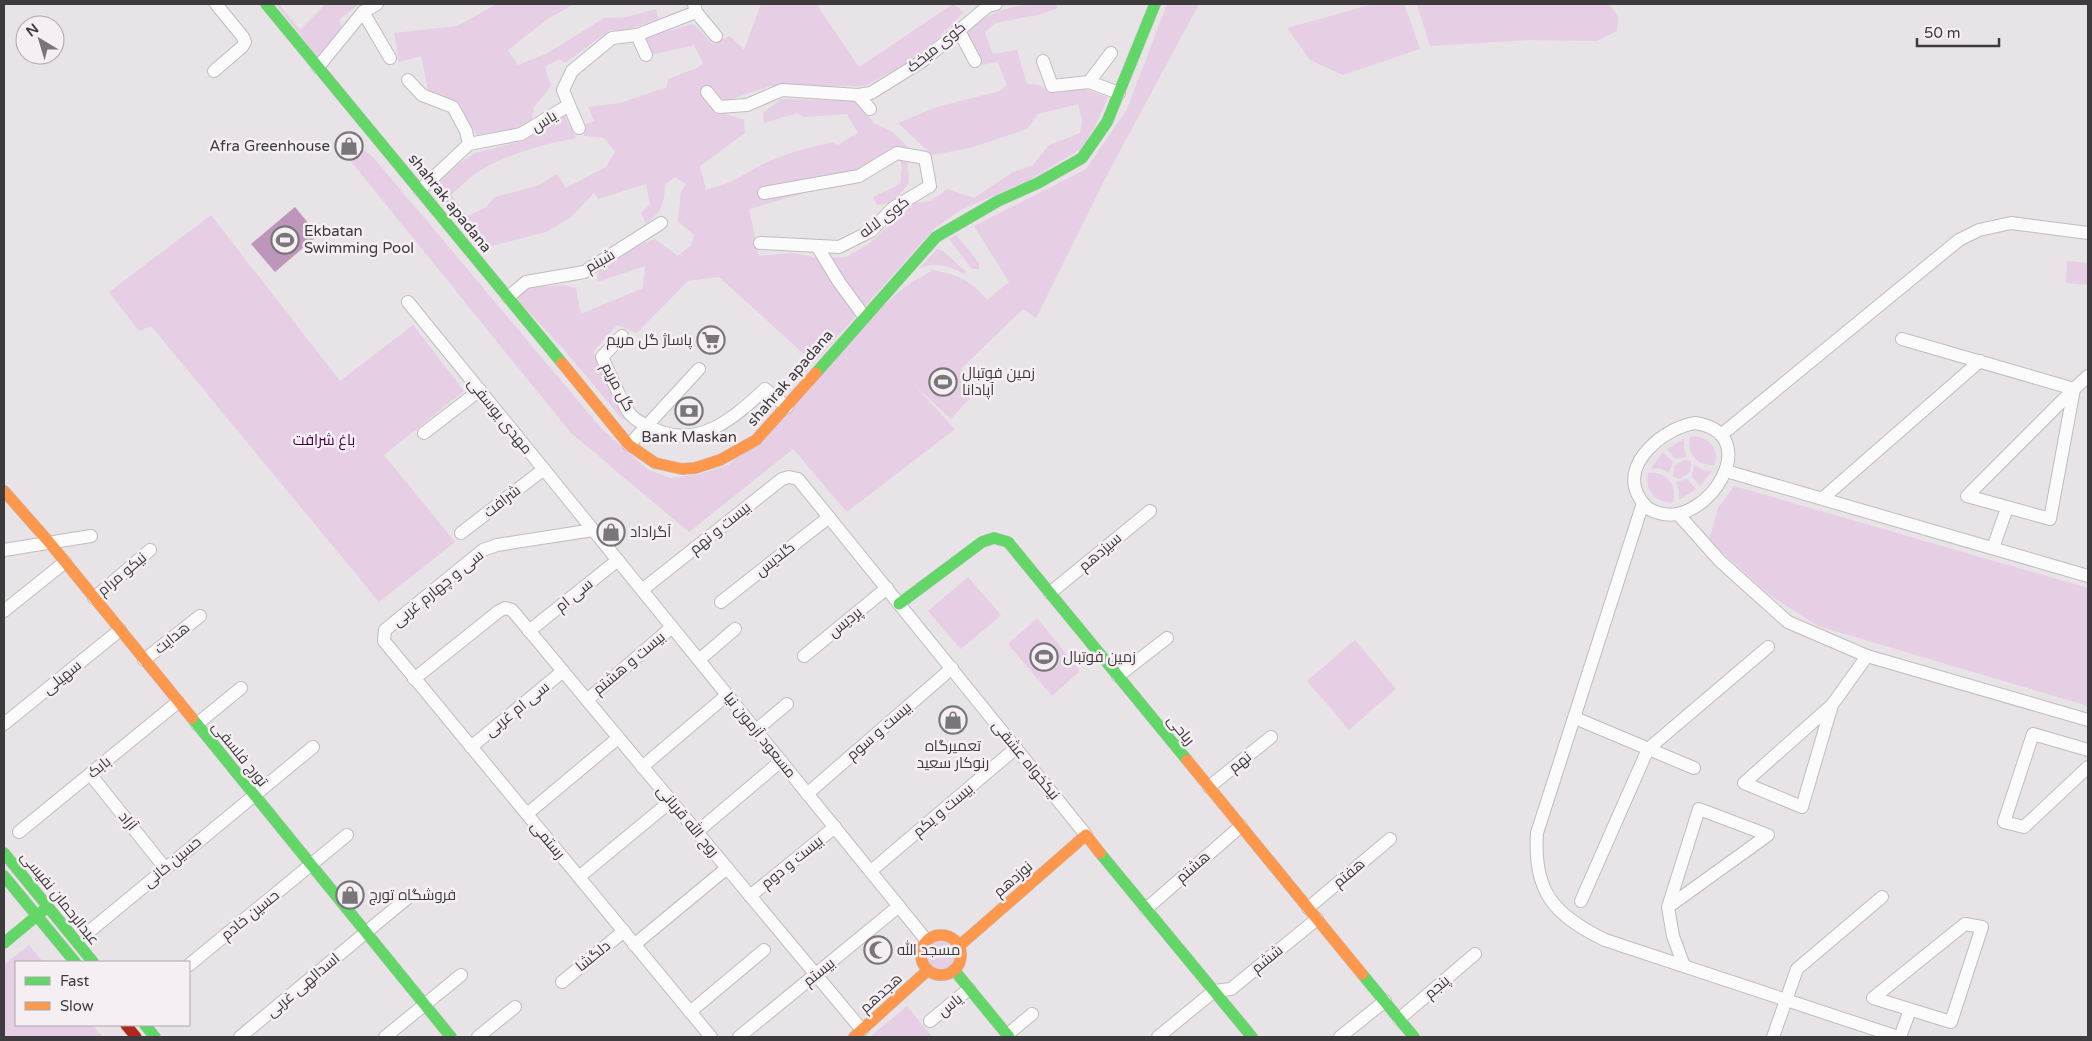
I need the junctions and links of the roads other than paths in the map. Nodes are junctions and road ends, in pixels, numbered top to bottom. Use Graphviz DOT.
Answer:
graph roads {
  1 [pos="216,4"];
  2 [pos="266,4"];
  3 [pos="377,4"];
  4 [pos="996,4"];
  5 [pos="1155,4"];
  6 [pos="695,8"];
  7 [pos="363,12"];
  8 [pos="958,29"];
  9 [pos="637,35"];
  10 [pos="716,36"];
  11 [pos="1111,53"];
  12 [pos="646,55"];
  13 [pos="390,58"];
  14 [pos="974,61"];
  15 [pos="1043,61"];
  16 [pos="318,67"];
  17 [pos="214,70"];
  18 [pos="408,80"];
  19 [pos="1089,82"];
  20 [pos="707,92"];
  21 [pos="1119,93"];
  22 [pos="858,95"];
  23 [pos="570,105"];
  24 [pos="870,109"];
  25 [pos="579,128"];
  26 [pos="469,144"];
  27 [pos="420,190"];
  28 [pos="764,193"];
  29 [pos="661,223"];
  30 [pos="2088,233"];
  31 [pos="760,244"];
  32 [pos="817,246"];
  33 [pos="508,297"];
  34 [pos="408,302"];
  35 [pos="864,316"];
  36 [pos="622,336"];
  37 [pos="1902,339"];
  38 [pos="1980,361"];
  39 [pos="699,369"];
  40 [pos="2088,376"];
  41 [pos="2074,389"];
  42 [pos="480,390"];
  43 [pos="787,407"];
  44 [pos="647,426"];
  45 [pos="424,432"];
  46 [pos="1721,435"];
  47 [pos="629,445"];
  48 [pos="544,469"];
  49 [pos="1726,471"];
  50 [pos="801,482"];
  51 [pos="4,491"];
  52 [pos="1823,498"];
  53 [pos="1643,503"];
  54 [pos="2007,508"];
  55 [pos="1150,510"];
  56 [pos="1678,514"];
  57 [pos="829,517"];
  58 [pos="593,530"];
  59 [pos="461,533"];
  60 [pos="91,536"];
  61 [pos="49,542"];
  62 [pos="1993,548"];
  63 [pos="4,550"];
  64 [pos="150,550"];
  65 [pos="618,560"];
  66 [pos="64,562"];
  67 [pos="2088,576"];
  68 [pos="887,588"];
  69 [pos="642,590"];
  70 [pos="1050,594"];
  71 [pos="94,598"];
  72 [pos="721,602"];
  73 [pos="899,604"];
  74 [pos="4,611"];
  75 [pos="200,616"];
  76 [pos="672,627"];
  77 [pos="120,630"];
  78 [pos="735,630"];
  79 [pos="529,631"];
  80 [pos="1167,638"];
  81 [pos="385,643"];
  82 [pos="1768,647"];
  83 [pos="804,656"];
  84 [pos="1867,656"];
  85 [pos="144,660"];
  86 [pos="699,660"];
  87 [pos="952,668"];
  88 [pos="563,671"];
  89 [pos="1118,676"];
  90 [pos="414,679"];
  91 [pos="241,688"];
  92 [pos="727,695"];
  93 [pos="587,700"];
  94 [pos="178,702"];
  95 [pos="787,704"];
  96 [pos="1832,705"];
  97 [pos="1575,718"];
  98 [pos="2088,720"];
  99 [pos="4,724"];
  100 [pos="197,724"];
  101 [pos="756,730"];
  102 [pos="1271,737"];
  103 [pos="618,738"];
  104 [pos="314,746"];
  105 [pos="471,746"];
  106 [pos="1016,748"];
  107 [pos="1648,748"];
  108 [pos="2088,750"];
  109 [pos="781,761"];
  110 [pos="642,767"];
  111 [pos="2088,767"];
  112 [pos="1694,768"];
  113 [pos="90,774"];
  114 [pos="1208,786"];
  115 [pos="807,794"];
  116 [pos="254,795"];
  117 [pos="671,801"];
  118 [pos="527,814"];
  119 [pos="1241,826"];
  120 [pos="835,827"];
  121 [pos="19,832"];
  122 [pos="697,832"];
  123 [pos="347,835"];
  124 [pos="1086,835"];
  125 [pos="1390,839"];
  126 [pos="4,853"];
  127 [pos="311,865"];
  128 [pos="165,868"];
  129 [pos="727,868"];
  130 [pos="870,871"];
  131 [pos="4,876"];
  132 [pos="579,877"];
  133 [pos="411,895"];
  134 [pos="750,896"];
  135 [pos="1882,897"];
  136 [pos="1581,900"];
  137 [pos="899,906"];
  138 [pos="47,907"];
  139 [pos="1668,907"];
  140 [pos="1308,908"];
  141 [pos="1146,909"];
  142 [pos="36,916"];
  143 [pos="1317,919"];
  144 [pos="90,930"];
  145 [pos="624,932"];
  146 [pos="366,933"];
  147 [pos="927,941"];
  148 [pos="4,943"];
  149 [pos="634,944"];
  150 [pos="959,946"];
  151 [pos="764,950"];
  152 [pos="1476,954"];
  153 [pos="73,961"];
  154 [pos="92,961"];
  155 [pos="190,963"];
  156 [pos="1684,966"];
  157 [pos="928,970"];
  158 [pos="954,970"];
  159 [pos="460,975"];
  160 [pos="815,975"];
  161 [pos="562,982"];
  162 [pos="969,989"];
  163 [pos="1214,991"];
  164 [pos="1786,1000"];
  165 [pos="1385,1001"];
  166 [pos="425,1004"];
  167 [pos="515,1007"];
  168 [pos="1910,1010"];
  169 [pos="690,1012"];
  170 [pos="1032,1014"];
  171 [pos="1399,1019"];
  172 [pos="930,1021"];
  173 [pos="127,1026"];
  174 [pos="146,1026"];
  175 [pos="858,1034"];
  176 [pos="1877,1034"];
  177 [pos="1246,1035"];
  178 [pos="1008,1036"];
  179 [pos="136,1037"];
  180 [pos="155,1037"];
  181 [pos="240,1037"];
  182 [pos="385,1037"];
  183 [pos="451,1037"];
  184 [pos="478,1037"];
  185 [pos="711,1037"];
  186 [pos="739,1037"];
  187 [pos="1158,1037"];
  188 [pos="1340,1037"];
  189 [pos="1414,1037"];
  190 [pos="1773,1037"];
  191 [pos="1899,1037"];
  1 -- 17 [label="street"];
  2 -- 16 [label="street, shahrak apadana"];
  3 -- 7 [label="street"];
  4 -- 8 [label="street, کوی میخک"];
  5 -- 21 [label="street, shahrak apadana"];
  6 -- 9 [label="street, یاس"];
  6 -- 10 [label="street, یاس"];
  7 -- 13 [label="street"];
  7 -- 16 [label="street"];
  8 -- 14 [label="street"];
  8 -- 22 [label="street, کوی میخک"];
  9 -- 12 [label="street"];
  9 -- 23 [label="street, یاس"];
  11 -- 19 [label="street"];
  15 -- 19 [label="street"];
  16 -- 27 [label="street, shahrak apadana"];
  18 -- 26 [label="street"];
  19 -- 21 [label="street"];
  20 -- 22 [label="street, کوی میخک"];
  21 -- 35 [label="street, shahrak apadana"];
  22 -- 24 [label="street"];
  23 -- 25 [label="street"];
  23 -- 26 [label="street, یاس"];
  26 -- 27 [label="street"];
  27 -- 33 [label="street, shahrak apadana"];
  28 -- 32 [label="street, کوی لاله"];
  29 -- 33 [label="street, شبنم"];
  30 -- 46 [label="street"];
  31 -- 32 [label="street, کوی لاله"];
  32 -- 35 [label="street"];
  33 -- 47 [label="street, shahrak apadana"];
  34 -- 42 [label="street, مهدی یوسفی"];
  35 -- 43 [label="street, shahrak apadana"];
  36 -- 44 [label="street, گل مریم"];
  37 -- 38 [label="street"];
  38 -- 41 [label="street"];
  38 -- 52 [label="street"];
  39 -- 44 [label="street"];
  40 -- 41 [label="street"];
  41 -- 54 [label="street"];
  41 -- 54 [label="street"];
  42 -- 45 [label="street"];
  42 -- 48 [label="street, مهدی یوسفی"];
  43 -- 44 [label="street, گل مریم"];
  43 -- 47 [label="street, shahrak apadana"];
  44 -- 47 [label="street"];
  46 -- 49 [label="street"];
  46 -- 53 [label="street"];
  48 -- 58 [label="street, مهدی یوسفی"];
  48 -- 59 [label="street, شرافت"];
  49 -- 52 [label="street"];
  49 -- 56 [label="street"];
  50 -- 57 [label="street, نیکخواه عشقی"];
  50 -- 69 [label="street, بیست و نهم"];
  51 -- 61 [label="street, تورج فلسفی"];
  52 -- 62 [label="street"];
  53 -- 56 [label="street"];
  53 -- 97 [label="street"];
  54 -- 62 [label="street"];
  55 -- 70 [label="street, سیزدهم"];
  56 -- 84 [label="street"];
  57 -- 68 [label="street, نیکخواه عشقی"];
  57 -- 72 [label="street, گلدیس"];
  58 -- 65 [label="street, مسعود آزمون نیا"];
  58 -- 81 [label="street, سی و چهارم غربی"];
  60 -- 61 [label="street"];
  61 -- 63 [label="street"];
  61 -- 66 [label="street, تورج فلسفی"];
  62 -- 67 [label="street"];
  64 -- 71 [label="street, نیکو مرام"];
  65 -- 69 [label="street, مسعود آزمون نیا"];
  65 -- 79 [label="street, سی ام"];
  66 -- 71 [label="street, تورج فلسفی"];
  66 -- 74 [label="street"];
  68 -- 73 [label="street, نیکخواه عشقی"];
  68 -- 83 [label="street, پردیس"];
  69 -- 76 [label="street, مسعود آزمون نیا"];
  70 -- 73 [label="street, ریاحی"];
  70 -- 89 [label="street, ریاحی"];
  71 -- 77 [label="street, تورج فلسفی"];
  73 -- 87 [label="street, نیکخواه عشقی"];
  75 -- 85 [label="street, هدایت"];
  76 -- 86 [label="street, مسعود آزمون نیا"];
  76 -- 93 [label="street, بیست و هشتم"];
  77 -- 85 [label="street, تورج فلسفی"];
  77 -- 99 [label="street, سهیلی"];
  78 -- 86 [label="street"];
  79 -- 88 [label="street, روح الله قربانی"];
  79 -- 90 [label="street, روح الله قربانی"];
  80 -- 89 [label="street"];
  81 -- 90 [label="street, رستمی"];
  82 -- 107 [label="street"];
  84 -- 96 [label="street"];
  84 -- 98 [label="street"];
  85 -- 94 [label="street, تورج فلسفی"];
  86 -- 92 [label="street, مسعود آزمون نیا"];
  87 -- 106 [label="street, نیکخواه عشقی"];
  87 -- 115 [label="street, بیست و سوم"];
  88 -- 93 [label="street, روح الله قربانی"];
  88 -- 105 [label="street, سی ام غربی"];
  89 -- 114 [label="street, ریاحی"];
  90 -- 105 [label="street, رستمی"];
  91 -- 100 [label="street"];
  92 -- 101 [label="street, مسعود آزمون نیا"];
  92 -- 110 [label="street"];
  93 -- 103 [label="street, روح الله قربانی"];
  94 -- 100 [label="street, تورج فلسفی"];
  94 -- 113 [label="street, بابک"];
  95 -- 101 [label="street"];
  96 -- 96 [label="street"];
  97 -- 107 [label="street"];
  97 -- 156 [label="street"];
  100 -- 116 [label="street, تورج فلسفی"];
  101 -- 109 [label="street, مسعود آزمون نیا"];
  102 -- 114 [label="street, نهم"];
  103 -- 110 [label="street, روح الله قربانی"];
  103 -- 118 [label="street"];
  104 -- 116 [label="street, حسین خانی"];
  105 -- 118 [label="street, رستمی"];
  106 -- 124 [label="street, نیکخواه عشقی"];
  106 -- 130 [label="street, بیست و یکم"];
  107 -- 112 [label="street"];
  107 -- 136 [label="street"];
  108 -- 111 [label="street"];
  109 -- 115 [label="street, مسعود آزمون نیا"];
  109 -- 122 [label="street"];
  110 -- 117 [label="street, روح الله قربانی"];
  113 -- 121 [label="street, بابک"];
  113 -- 128 [label="street, آزاد"];
  114 -- 119 [label="street, ریاحی"];
  115 -- 120 [label="street, مسعود آزمون نیا"];
  116 -- 127 [label="street, تورج فلسفی"];
  116 -- 128 [label="street, حسین خانی"];
  117 -- 122 [label="street, روح الله قربانی"];
  117 -- 132 [label="street"];
  118 -- 132 [label="street, رستمی"];
  119 -- 140 [label="street, ریاحی"];
  119 -- 141 [label="street, هشتم"];
  120 -- 130 [label="street, مسعود آزمون نیا"];
  120 -- 134 [label="street, بیست و دوم"];
  122 -- 129 [label="street, روح الله قربانی"];
  123 -- 127 [label="street, حسین خادم"];
  124 -- 141 [label="street, نیکخواه عشقی"];
  124 -- 150 [label="street, نوزدهم"];
  125 -- 140 [label="street, هفتم"];
  126 -- 138 [label="street, عبدالرحمان نفیسی"];
  127 -- 146 [label="street, تورج فلسفی"];
  127 -- 155 [label="street, حسین خادم"];
  128 -- 144 [label="street, حسین خانی"];
  129 -- 134 [label="street, روح الله قربانی"];
  129 -- 149 [label="street"];
  130 -- 137 [label="street, مسعود آزمون نیا"];
  131 -- 142 [label="street, عبدالرحمان نفیسی"];
  132 -- 145 [label="street, رستمی"];
  133 -- 146 [label="street, اسدالهی غربی"];
  134 -- 160 [label="street, روح الله قربانی"];
  135 -- 164 [label="street"];
  137 -- 147 [label="street, مسعود آزمون نیا"];
  137 -- 160 [label="street, بیستم"];
  138 -- 142 [label="street"];
  138 -- 154 [label="street, عبدالرحمان نفیسی"];
  139 -- 139 [label="street"];
  139 -- 156 [label="street"];
  140 -- 143 [label="street, ریاحی"];
  141 -- 163 [label="street, نیکخواه عشقی"];
  142 -- 148 [label="street"];
  142 -- 153 [label="street, عبدالرحمان نفیسی"];
  143 -- 163 [label="street, ششم"];
  143 -- 165 [label="street, ریاحی"];
  145 -- 149 [label="street, رستمی"];
  145 -- 161 [label="street, دلگشا"];
  146 -- 166 [label="street, تورج فلسفی"];
  146 -- 181 [label="street, اسدالهی غربی"];
  147 -- 150 [label="street"];
  147 -- 157 [label="street"];
  149 -- 169 [label="street, رستمی"];
  150 -- 158 [label="street"];
  151 -- 169 [label="street"];
  152 -- 171 [label="street, پنجم"];
  156 -- 164 [label="street"];
  157 -- 158 [label="street"];
  157 -- 175 [label="street, هجدهم"];
  158 -- 162 [label="street"];
  159 -- 166 [label="street"];
  160 -- 175 [label="street, روح الله قربانی"];
  160 -- 186 [label="street, بیستم"];
  162 -- 172 [label="street, یاس"];
  162 -- 178 [label="street"];
  163 -- 177 [label="street, نیکخواه عشقی"];
  163 -- 187 [label="street"];
  164 -- 176 [label="street"];
  164 -- 190 [label="street"];
  165 -- 171 [label="street, ریاحی"];
  165 -- 188 [label="street"];
  166 -- 182 [label="street"];
  166 -- 183 [label="street, تورج فلسفی"];
  167 -- 184 [label="street"];
  168 -- 168 [label="street"];
  168 -- 191 [label="street"];
  169 -- 185 [label="street, رستمی"];
  170 -- 178 [label="street"];
  171 -- 189 [label="street, ریاحی"];
  173 -- 179 [label="street"];
  174 -- 180 [label="street"];
  176 -- 191 [label="street"];
}
